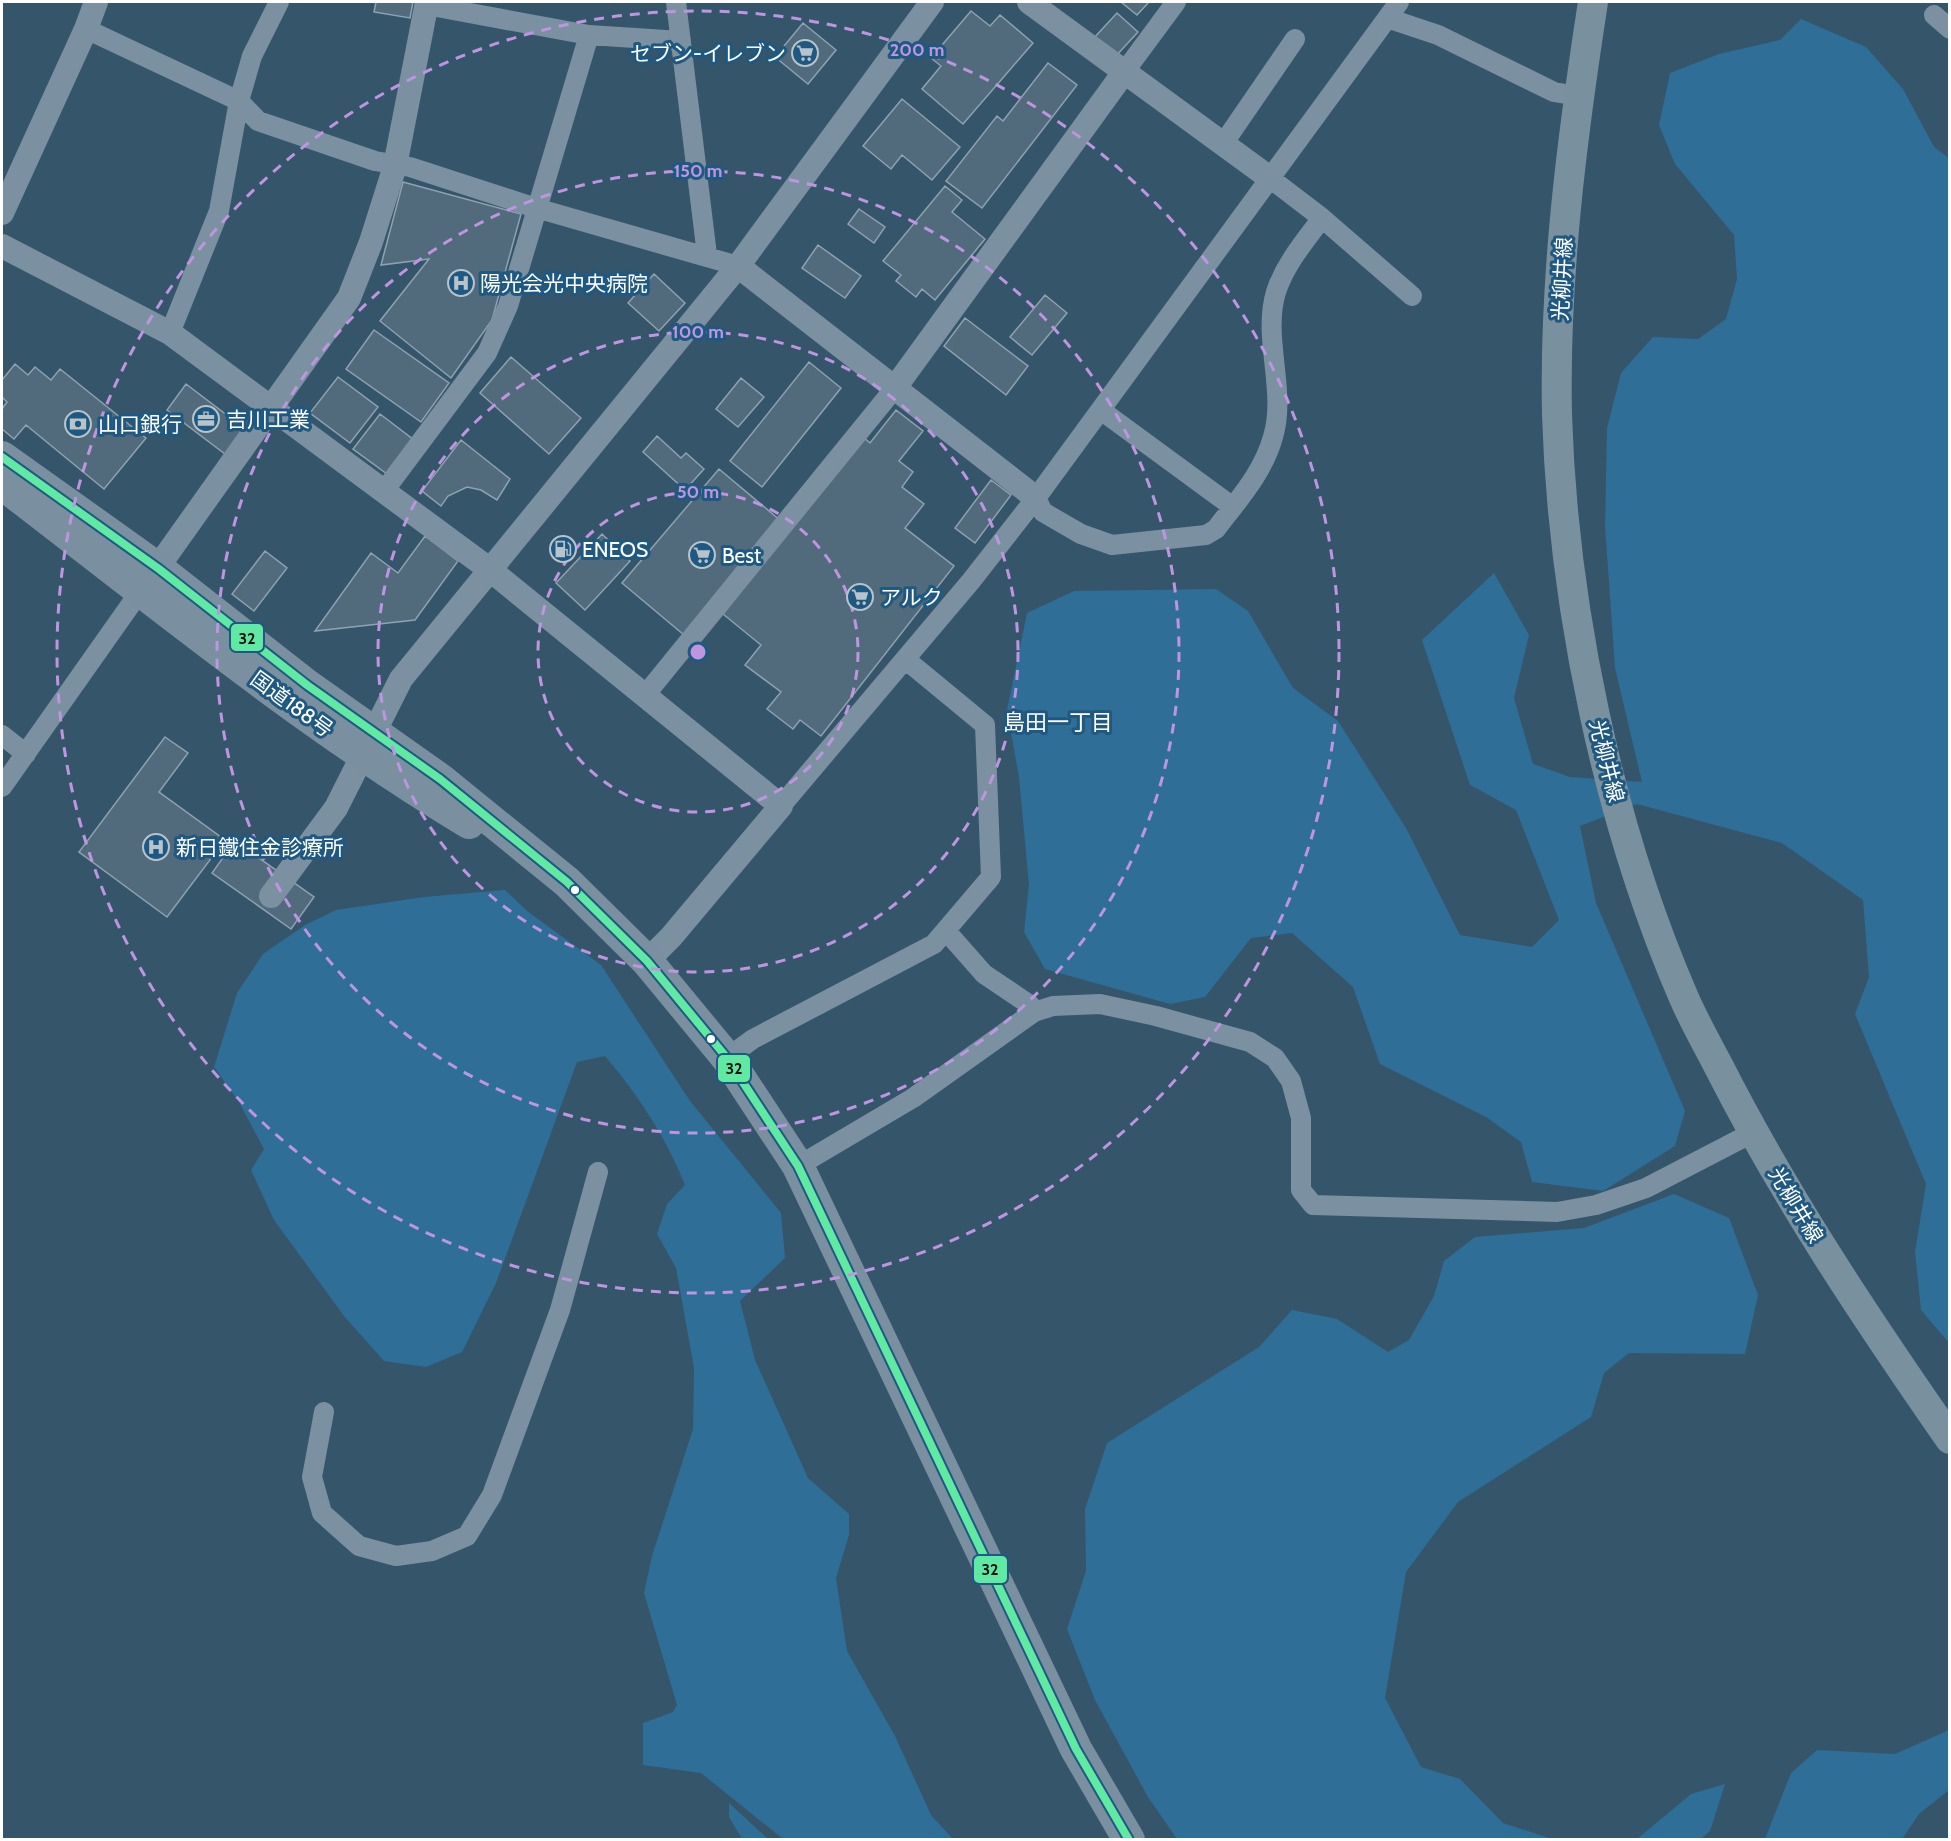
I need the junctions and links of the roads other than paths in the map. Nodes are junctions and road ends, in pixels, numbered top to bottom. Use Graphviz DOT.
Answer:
graph roads {
  1 [pos="96,2"];
  2 [pos="279,2"];
  3 [pos="676,2"];
  4 [pos="932,2"];
  5 [pos="1029,2"];
  6 [pos="1176,2"];
  7 [pos="1399,2"];
  8 [pos="1593,2"];
  9 [pos="426,3"];
  10 [pos="1934,15"];
  11 [pos="1387,18"];
  12 [pos="86,29"];
  13 [pos="1950,29"];
  14 [pos="589,35"];
  15 [pos="1295,39"];
  16 [pos="681,41"];
  17 [pos="1125,71"];
  18 [pos="1578,96"];
  19 [pos="239,101"];
  20 [pos="1223,144"];
  21 [pos="395,166"];
  22 [pos="1271,179"];
  23 [pos="536,208"];
  24 [pos="2,213"];
  25 [pos="1322,218"];
  26 [pos="2,246"];
  27 [pos="707,255"];
  28 [pos="738,266"];
  29 [pos="1412,296"];
  30 [pos="170,333"];
  31 [pos="894,389"];
  32 [pos="272,408"];
  33 [pos="1102,411"];
  34 [pos="2,457"];
  35 [pos="2,484"];
  36 [pos="384,491"];
  37 [pos="1036,498"];
  38 [pos="1233,507"];
  39 [pos="489,569"];
  40 [pos="150,580"];
  41 [pos="905,659"];
  42 [pos="646,694"];
  43 [pos="2,735"];
  44 [pos="368,744"];
  45 [pos="26,754"];
  46 [pos="2,787"];
  47 [pos="781,806"];
  48 [pos="271,896"];
  49 [pos="947,932"];
  50 [pos="647,961"];
  51 [pos="1034,1012"];
  52 [pos="727,1058"];
  53 [pos="1752,1133"];
  54 [pos="798,1166"];
  55 [pos="598,1172"];
  56 [pos="324,1412"];
  57 [pos="1950,1439"];
  58 [pos="1129,1839"];
  1 -- 12 [label="street"];
  2 -- 19 [label="street"];
  3 -- 16 [label="street"];
  4 -- 28 [label="street"];
  5 -- 17 [label="street"];
  6 -- 17 [label="street"];
  7 -- 11 [label="street"];
  8 -- 18 [label="main road, 光柳井線"];
  9 -- 14 [label="street"];
  9 -- 21 [label="street"];
  10 -- 13 [label="street"];
  11 -- 18 [label="street"];
  11 -- 22 [label="street"];
  12 -- 19 [label="street"];
  12 -- 24 [label="street"];
  14 -- 16 [label="street"];
  14 -- 23 [label="street"];
  15 -- 20 [label="street"];
  16 -- 27 [label="street"];
  17 -- 20 [label="street"];
  17 -- 31 [label="street"];
  18 -- 53 [label="main road, 光柳井線"];
  19 -- 21 [label="street"];
  19 -- 30 [label="street"];
  20 -- 22 [label="street"];
  21 -- 23 [label="street"];
  21 -- 32 [label="street"];
  22 -- 25 [label="street"];
  22 -- 33 [label="street"];
  23 -- 27 [label="street"];
  23 -- 36 [label="street"];
  25 -- 29 [label="street"];
  25 -- 38 [label="street"];
  26 -- 30 [label="street"];
  27 -- 28 [label="street"];
  28 -- 31 [label="street"];
  28 -- 39 [label="street"];
  30 -- 32 [label="street"];
  31 -- 37 [label="street"];
  31 -- 42 [label="street"];
  32 -- 36 [label="street"];
  32 -- 40 [label="street"];
  33 -- 37 [label="street"];
  33 -- 38 [label="street"];
  34 -- 40 [label="highway, 国道188号"];
  35 -- 40 [label="highway, 国道188号"];
  36 -- 39 [label="street"];
  37 -- 38 [label="street"];
  37 -- 41 [label="street"];
  39 -- 42 [label="street"];
  39 -- 44 [label="street"];
  40 -- 44 [label="highway, 国道188号"];
  40 -- 45 [label="street"];
  41 -- 47 [label="street"];
  41 -- 49 [label="street"];
  42 -- 47 [label="street"];
  43 -- 45 [label="street"];
  44 -- 48 [label="street"];
  44 -- 50 [label="highway, 国道188号"];
  45 -- 46 [label="street"];
  47 -- 50 [label="street"];
  49 -- 51 [label="street"];
  49 -- 52 [label="street"];
  50 -- 52 [label="highway, 国道188号"];
  51 -- 53 [label="street"];
  51 -- 54 [label="street"];
  52 -- 54 [label="highway, 国道188号"];
  53 -- 57 [label="main road, 光柳井線"];
  54 -- 58 [label="highway, 国道188号"];
  55 -- 56 [label="street"];
}
